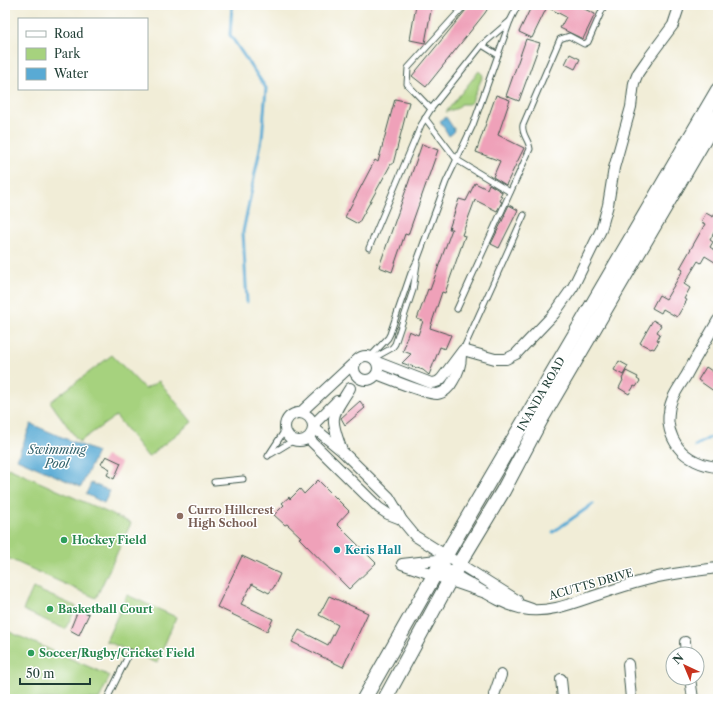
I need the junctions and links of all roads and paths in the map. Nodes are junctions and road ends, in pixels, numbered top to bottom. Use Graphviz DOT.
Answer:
graph roads {
  1 [pos="465,5"];
  2 [pos="518,5"];
  3 [pos="596,5"];
  4 [pos="678,10"];
  5 [pos="510,21"];
  6 [pos="482,45"];
  7 [pos="498,55"];
  8 [pos="718,90"];
  9 [pos="431,109"];
  10 [pos="718,116"];
  11 [pos="426,118"];
  12 [pos="457,160"];
  13 [pos="510,192"];
  14 [pos="524,215"];
  15 [pos="369,248"];
  16 [pos="417,261"];
  17 [pos="457,309"];
  18 [pos="718,320"];
  19 [pos="390,334"];
  20 [pos="397,339"];
  21 [pos="462,352"];
  22 [pos="374,359"];
  23 [pos="356,361"];
  24 [pos="377,374"];
  25 [pos="359,378"];
  26 [pos="350,388"];
  27 [pos="300,413"];
  28 [pos="313,426"];
  29 [pos="285,430"];
  30 [pos="308,438"];
  31 [pos="294,440"];
  32 [pos="342,451"];
  33 [pos="718,467"];
  34 [pos="243,479"];
  35 [pos="214,482"];
  36 [pos="401,519"];
  37 [pos="440,565"];
  38 [pos="718,568"];
  39 [pos="453,574"];
  40 [pos="532,609"];
  41 [pos="685,642"];
  42 [pos="685,646"];
  43 [pos="130,652"];
  44 [pos="628,664"];
  45 [pos="501,675"];
  46 [pos="561,679"];
  47 [pos="691,686"];
  48 [pos="106,699"];
  49 [pos="364,699"];
  50 [pos="385,699"];
  51 [pos="495,699"];
  52 [pos="563,699"];
  53 [pos="631,699"];
  54 [pos="693,699"];
  1 -- 9 [label="lane"];
  2 -- 5 [label="lane"];
  3 -- 13 [label="lane"];
  4 -- 21 [label="street"];
  5 -- 6 [label="lane"];
  5 -- 7 [label="lane"];
  6 -- 7 [label="lane"];
  6 -- 9 [label="lane"];
  7 -- 12 [label="lane"];
  8 -- 37 [label="main road, INANDA ROAD"];
  9 -- 11 [label="lane"];
  10 -- 39 [label="main road, INANDA ROAD"];
  11 -- 12 [label="lane"];
  11 -- 15 [label="lane"];
  12 -- 13 [label="lane"];
  12 -- 16 [label="lane"];
  13 -- 17 [label="lane"];
  14 -- 21 [label="lane"];
  16 -- 19 [label="lane"];
  16 -- 20 [label="lane"];
  18 -- 33 [label="street"];
  19 -- 20 [label="lane"];
  19 -- 22 [label="lane"];
  20 -- 22 [label="lane"];
  21 -- 22 [label="street"];
  21 -- 24 [label="street"];
  22 -- 23 [label="street"];
  22 -- 24 [label="street"];
  23 -- 25 [label="street"];
  23 -- 27 [label="street"];
  24 -- 25 [label="street"];
  25 -- 26 [label="street"];
  26 -- 28 [label="street"];
  26 -- 32 [label="street"];
  27 -- 28 [label="street"];
  27 -- 29 [label="street"];
  28 -- 30 [label="street"];
  28 -- 32 [label="street"];
  29 -- 31 [label="street"];
  29 -- 31 [label="lane"];
  30 -- 31 [label="street"];
  30 -- 36 [label="street"];
  32 -- 36 [label="street"];
  34 -- 35 [label="lane"];
  36 -- 40 [label="street"];
  37 -- 39 [label="street, ACUTTS DRIVE"];
  37 -- 40 [label="street"];
  37 -- 49 [label="main road, INANDA ROAD"];
  38 -- 40 [label="street, ACUTTS DRIVE"];
  39 -- 40 [label="street, ACUTTS DRIVE"];
  39 -- 50 [label="main road, INANDA ROAD"];
  41 -- 42 [label="street"];
  43 -- 48 [label="lane"];
  44 -- 53 [label="street"];
  45 -- 51 [label="street"];
  46 -- 52 [label="street"];
  47 -- 54 [label="street"];
}
